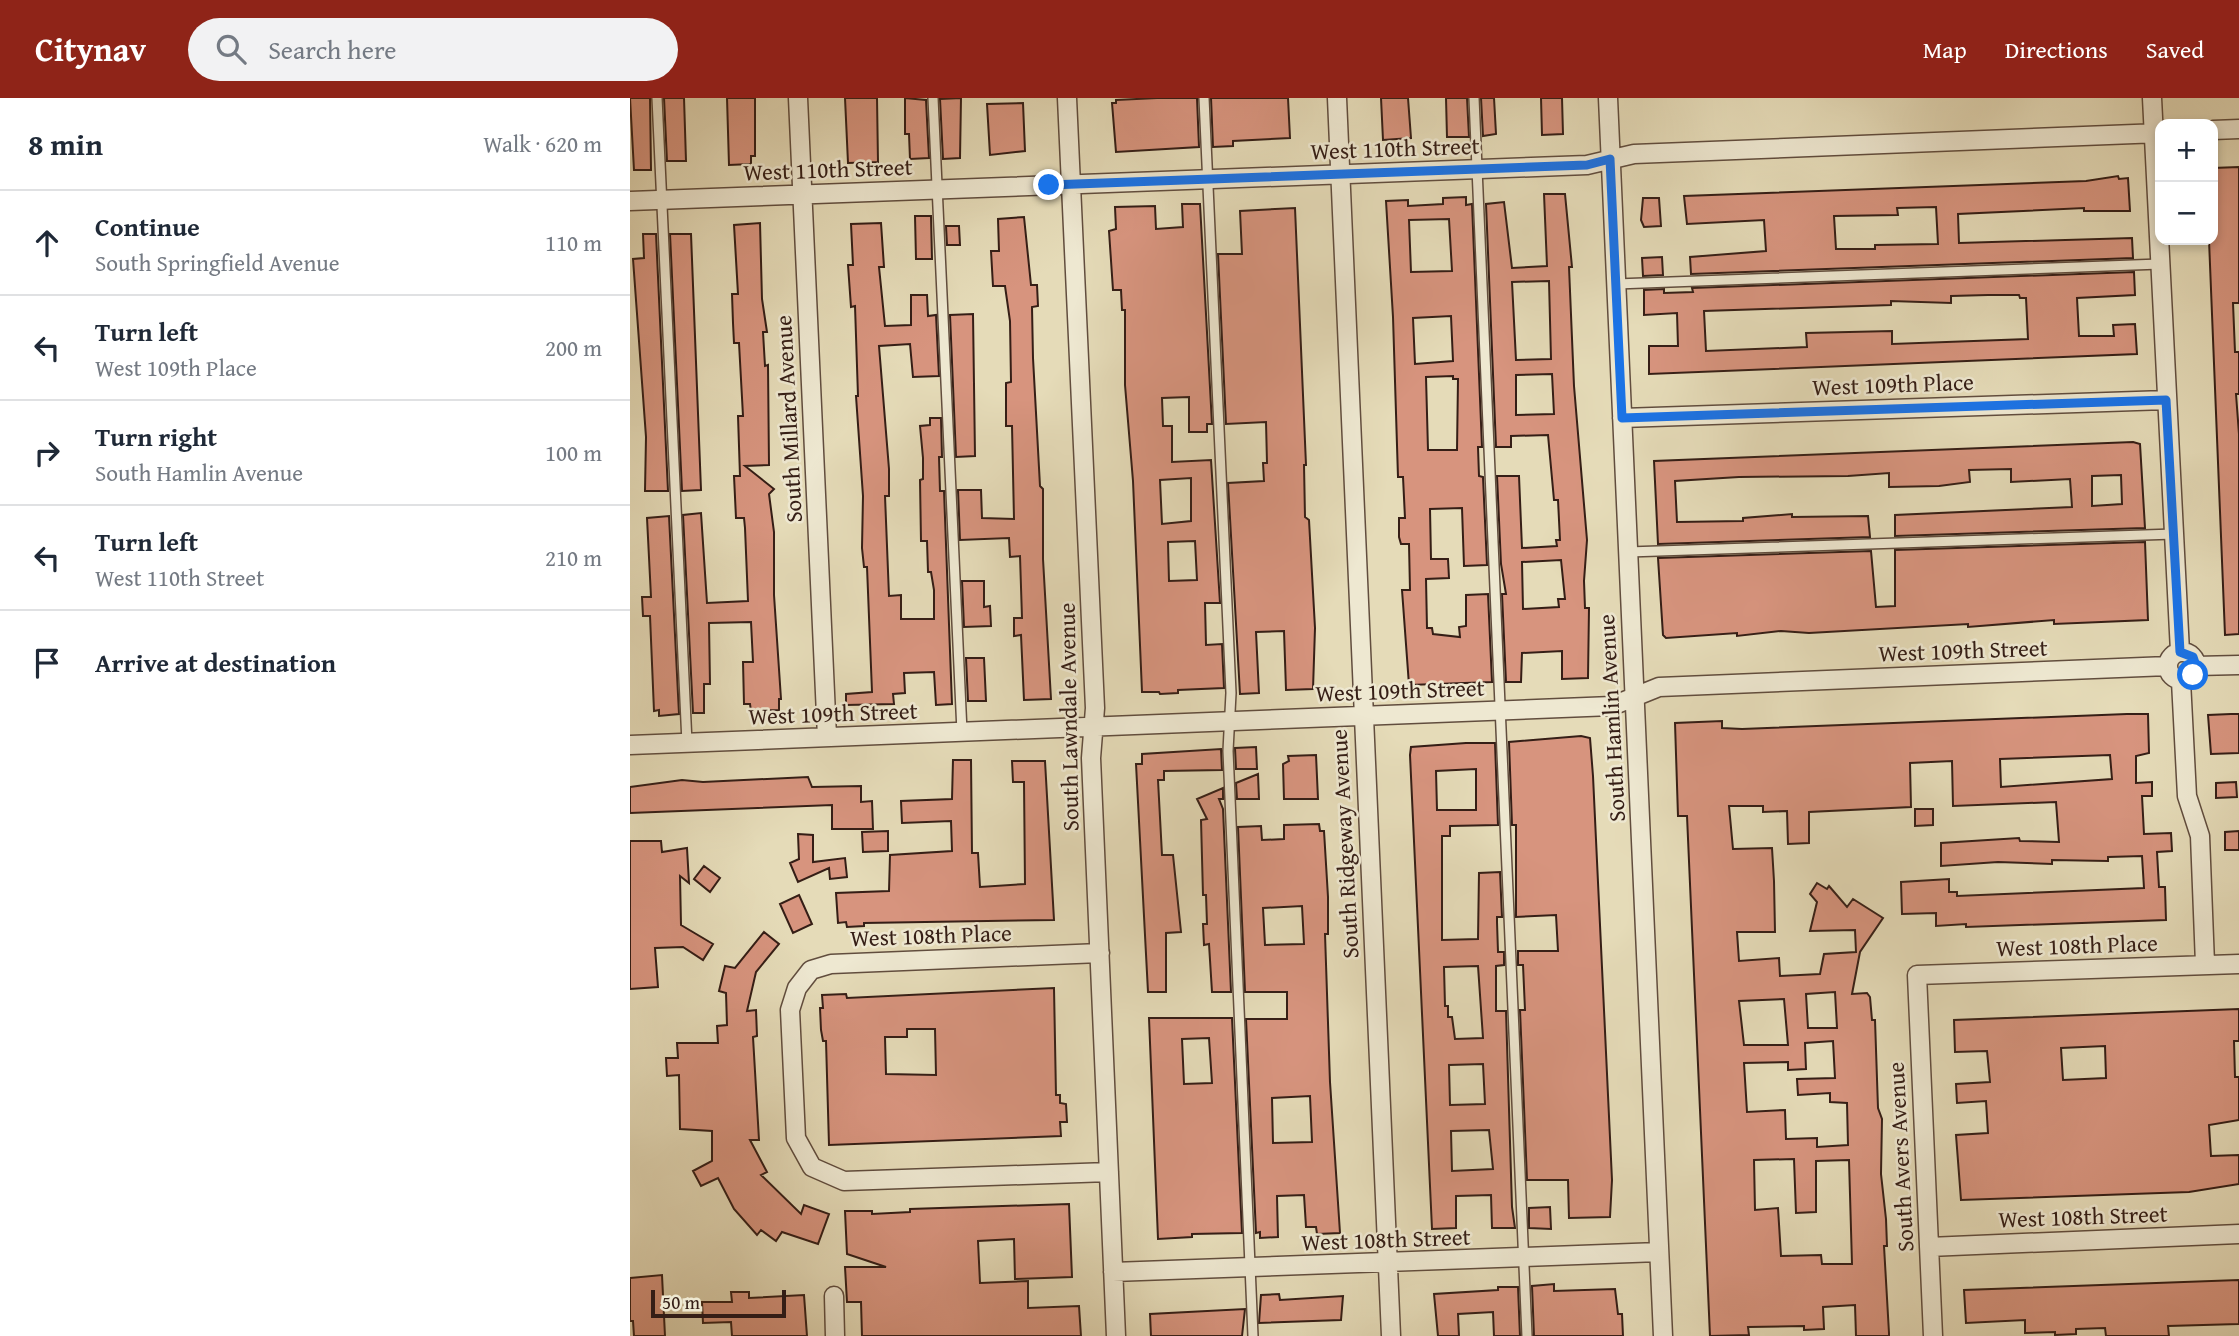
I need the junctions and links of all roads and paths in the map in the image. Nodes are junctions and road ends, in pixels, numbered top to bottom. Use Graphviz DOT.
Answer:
graph roads {
  1 [pos="657,98"];
  2 [pos="798,98"];
  3 [pos="933,98"];
  4 [pos="1067,98"];
  5 [pos="1204,98"];
  6 [pos="1337,98"];
  7 [pos="1474,98"];
  8 [pos="1608,98"];
  9 [pos="2152,98"];
  10 [pos="2155,119"];
  11 [pos="2239,129"];
  12 [pos="2218,130"];
  13 [pos="2155,133"];
  14 [pos="1610,159"];
  15 [pos="1478,169"];
  16 [pos="1340,174"];
  17 [pos="1208,180"];
  18 [pos="2158,182"];
  19 [pos="1070,185"];
  20 [pos="938,190"];
  21 [pos="803,195"];
  22 [pos="662,200"];
  23 [pos="630,201"];
  24 [pos="2160,264"];
  25 [pos="1616,284"];
  26 [pos="2166,400"];
  27 [pos="1622,418"];
  28 [pos="2174,534"];
  29 [pos="1628,552"];
  30 [pos="2180,652"];
  31 [pos="2239,665"];
  32 [pos="2168,666"];
  33 [pos="2196,666"];
  34 [pos="2181,681"];
  35 [pos="1634,697"];
  36 [pos="1499,711"];
  37 [pos="1363,716"];
  38 [pos="1230,722"];
  39 [pos="1094,727"];
  40 [pos="962,732"];
  41 [pos="827,737"];
  42 [pos="687,743"];
  43 [pos="630,745"];
  44 [pos="1100,953"];
  45 [pos="2205,964"];
  46 [pos="2239,964"];
  47 [pos="1917,975"];
  48 [pos="1109,1172"];
  49 [pos="2239,1234"];
  50 [pos="1929,1247"];
  51 [pos="1659,1252"];
  52 [pos="1523,1259"];
  53 [pos="1388,1264"];
  54 [pos="1249,1268"];
  55 [pos="1113,1272"];
  56 [pos="834,1296"];
  57 [pos="835,1336"];
  58 [pos="1116,1336"];
  59 [pos="1252,1336"];
  60 [pos="1391,1336"];
  61 [pos="1527,1336"];
  62 [pos="1663,1336"];
  63 [pos="1933,1336"];
  1 -- 22 [label="lane"];
  2 -- 21 [label="street, South Millard Avenue"];
  3 -- 20 [label="lane"];
  4 -- 19 [label="street, South Lawndale Avenue"];
  5 -- 17 [label="lane"];
  6 -- 16 [label="street, South Ridgeway Avenue"];
  7 -- 15 [label="lane"];
  8 -- 14 [label="street, South Hamlin Avenue"];
  9 -- 10 [label="street"];
  11 -- 12 [label="street"];
  13 -- 14 [label="street, West 110th Street"];
  14 -- 15 [label="street, West 110th Street"];
  14 -- 25 [label="street, South Hamlin Avenue"];
  15 -- 16 [label="street, West 110th Street"];
  15 -- 36 [label="lane"];
  16 -- 17 [label="street, West 110th Street"];
  16 -- 37 [label="street, South Ridgeway Avenue"];
  17 -- 19 [label="street, West 110th Street"];
  17 -- 38 [label="lane"];
  18 -- 24 [label="street"];
  19 -- 20 [label="street, West 110th Street"];
  19 -- 39 [label="street, South Lawndale Avenue"];
  20 -- 21 [label="street, West 110th Street"];
  20 -- 40 [label="lane"];
  21 -- 22 [label="street, West 110th Street"];
  21 -- 41 [label="street, South Millard Avenue"];
  22 -- 23 [label="street, West 110th Street"];
  22 -- 42 [label="lane"];
  24 -- 25 [label="lane"];
  24 -- 26 [label="street"];
  25 -- 27 [label="street, South Hamlin Avenue"];
  26 -- 27 [label="street, West 109th Place"];
  26 -- 28 [label="street"];
  27 -- 29 [label="street, South Hamlin Avenue"];
  28 -- 29 [label="lane"];
  28 -- 30 [label="street"];
  29 -- 35 [label="street, South Hamlin Avenue"];
  30 -- 32 [label="street"];
  30 -- 33 [label="street"];
  31 -- 33 [label="street"];
  32 -- 34 [label="street"];
  32 -- 35 [label="street, West 109th Street"];
  33 -- 34 [label="street"];
  34 -- 45 [label="street"];
  35 -- 36 [label="street, West 109th Street"];
  35 -- 51 [label="street, South Hamlin Avenue"];
  36 -- 37 [label="street, West 109th Street"];
  36 -- 52 [label="lane"];
  37 -- 38 [label="street, West 109th Street"];
  37 -- 53 [label="street, South Ridgeway Avenue"];
  38 -- 39 [label="street, West 109th Street"];
  38 -- 54 [label="lane"];
  39 -- 40 [label="street, West 109th Street"];
  39 -- 44 [label="street, South Lawndale Avenue"];
  40 -- 41 [label="street, West 109th Street"];
  41 -- 42 [label="street, West 109th Street"];
  42 -- 43 [label="street, West 109th Street"];
  44 -- 48 [label="street, South Lawndale Avenue"];
  44 -- 48 [label="street, West 108th Place"];
  45 -- 46 [label="street, West 108th Place"];
  45 -- 47 [label="street, West 108th Place"];
  47 -- 50 [label="street, South Avers Avenue"];
  48 -- 55 [label="street, South Lawndale Avenue"];
  49 -- 50 [label="street, West 108th Street"];
  50 -- 63 [label="street, South Avers Avenue"];
  51 -- 52 [label="street, West 108th Street"];
  51 -- 62 [label="street, South Hamlin Avenue"];
  52 -- 53 [label="street, West 108th Street"];
  52 -- 61 [label="lane"];
  53 -- 54 [label="street, West 108th Street"];
  53 -- 60 [label="street, South Ridgeway Avenue"];
  54 -- 55 [label="street, West 108th Street"];
  54 -- 59 [label="lane"];
  55 -- 58 [label="street, South Lawndale Avenue"];
  56 -- 57 [label="street"];
}
